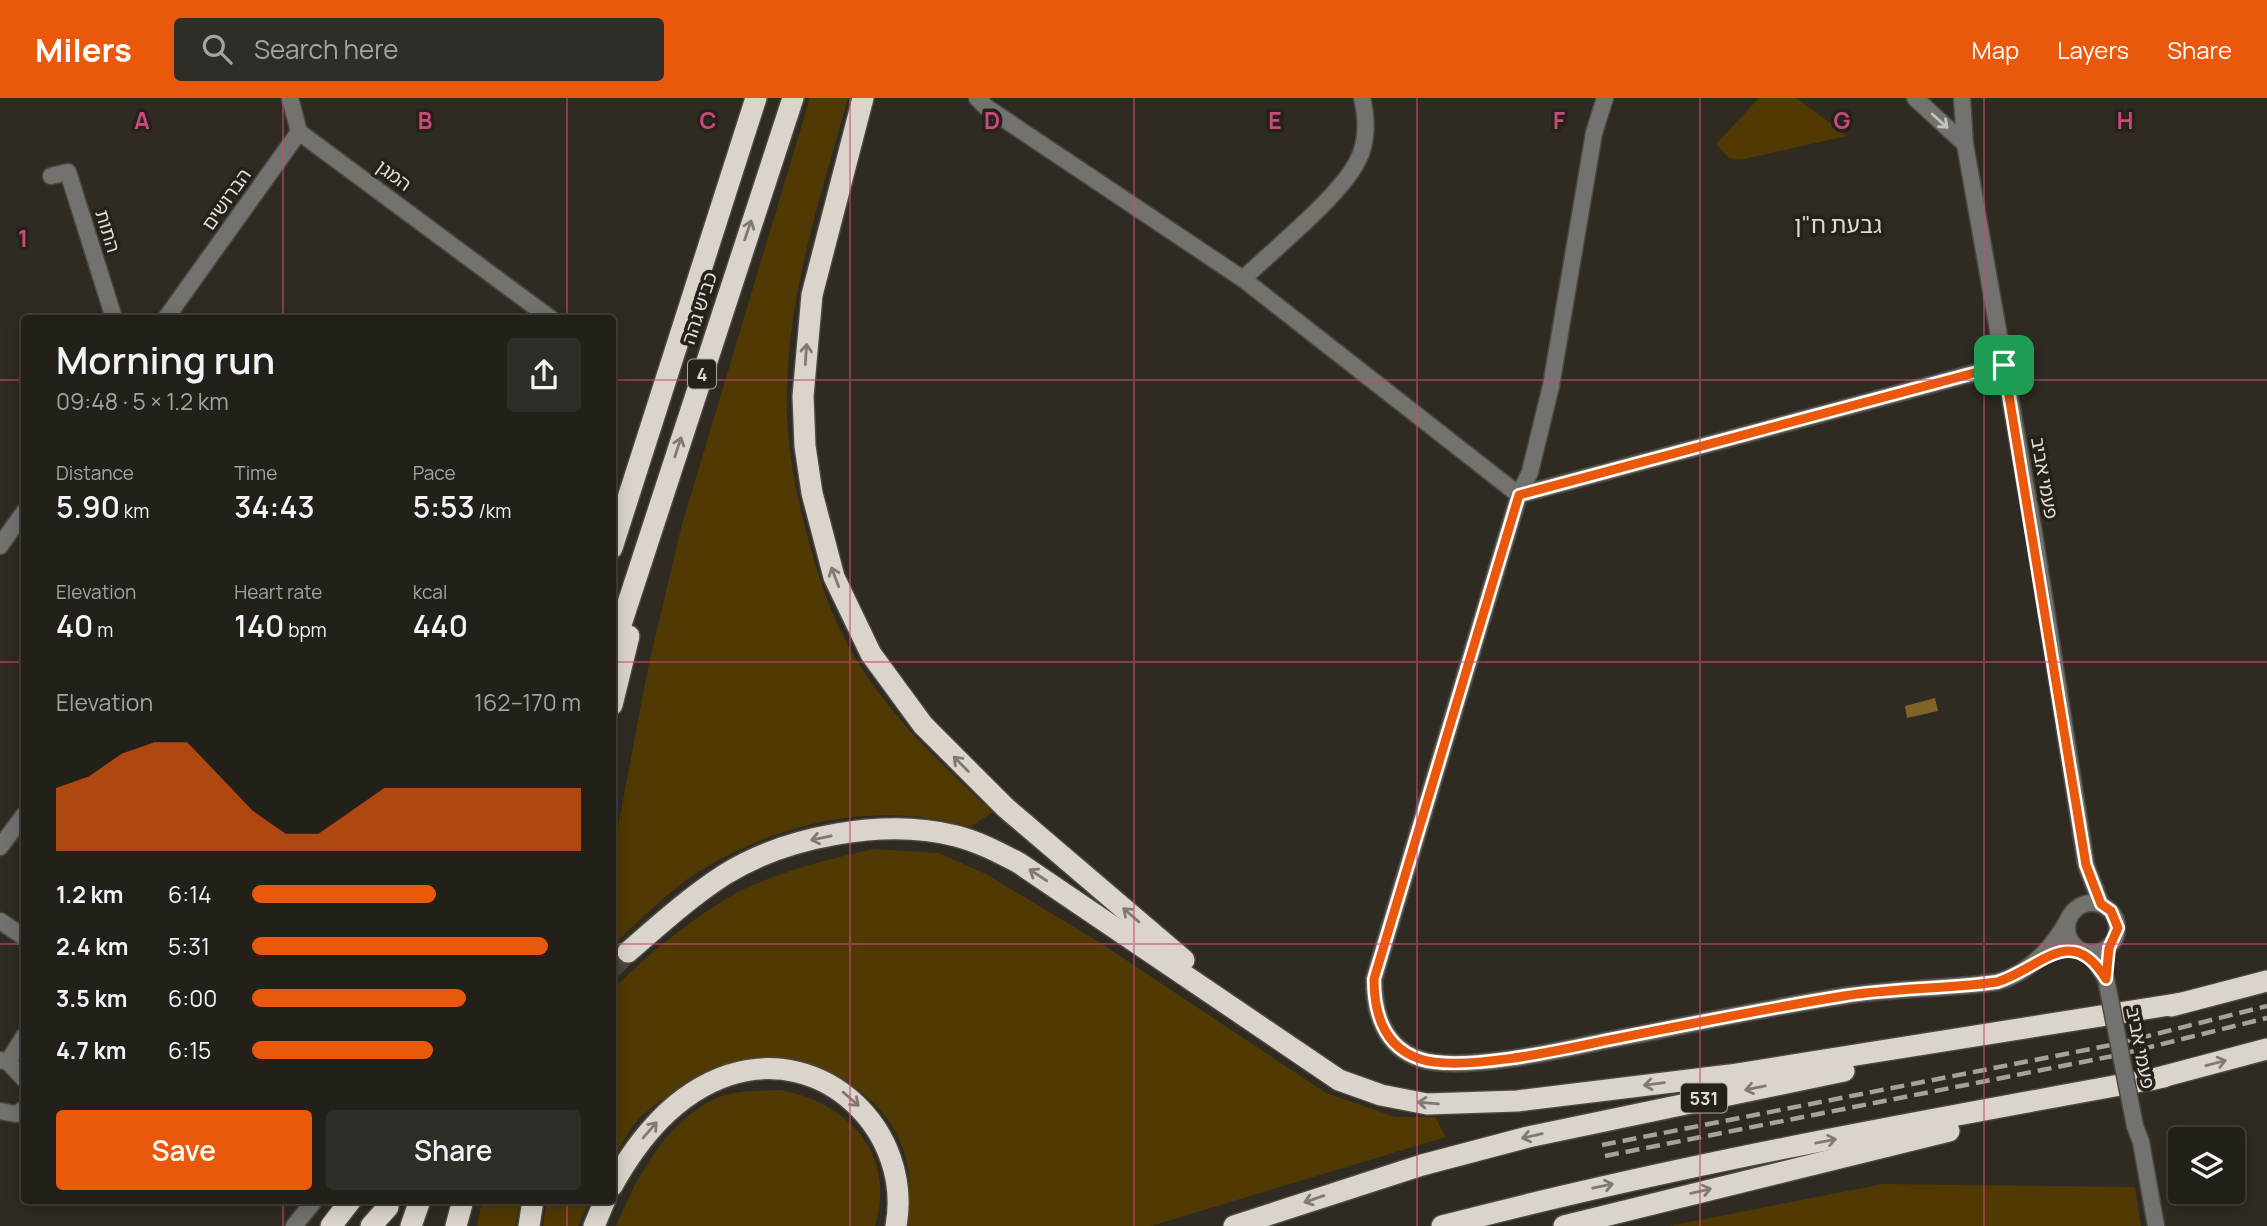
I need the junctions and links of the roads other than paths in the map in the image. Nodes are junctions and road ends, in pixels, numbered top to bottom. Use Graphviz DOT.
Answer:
graph roads {
  1 [pos="290,98"];
  2 [pos="757,98"];
  3 [pos="793,98"];
  4 [pos="863,98"];
  5 [pos="977,98"];
  6 [pos="1362,98"];
  7 [pos="1605,98"];
  8 [pos="1915,98"];
  9 [pos="1962,98"];
  10 [pos="299,132"];
  11 [pos="1965,144"];
  12 [pos="51,176"];
  13 [pos="1243,279"];
  14 [pos="113,315"];
  15 [pos="168,315"];
  16 [pos="546,315"];
  17 [pos="2004,365"];
  18 [pos="1519,495"];
  19 [pos="662,497"];
  20 [pos="21,516"];
  21 [pos="616,536"];
  22 [pos="0,546"];
  23 [pos="616,640"];
  24 [pos="616,688"];
  25 [pos="21,819"];
  26 [pos="0,848"];
  27 [pos="2086,865"];
  28 [pos="2101,904"];
  29 [pos="2074,912"];
  30 [pos="0,921"];
  31 [pos="21,935"];
  32 [pos="2109,948"];
  33 [pos="628,952"];
  34 [pos="2083,952"];
  35 [pos="2040,958"];
  36 [pos="2106,979"];
  37 [pos="2267,981"];
  38 [pos="2182,1003"];
  39 [pos="1276,1039"];
  40 [pos="21,1040"];
  41 [pos="2267,1049"];
  42 [pos="4,1061"];
  43 [pos="21,1076"];
  44 [pos="2164,1077"];
  45 [pos="0,1111"];
  46 [pos="21,1112"];
  47 [pos="2135,1126"];
  48 [pos="616,1180"];
  49 [pos="312,1204"];
  50 [pos="348,1204"];
  51 [pos="419,1204"];
  52 [pos="462,1204"];
  53 [pos="532,1204"];
  54 [pos="604,1204"];
  55 [pos="388,1207"];
  56 [pos="294,1226"];
  57 [pos="331,1226"];
  58 [pos="371,1226"];
  59 [pos="411,1226"];
  60 [pos="456,1226"];
  61 [pos="529,1226"];
  62 [pos="594,1226"];
  63 [pos="896,1226"];
  64 [pos="1234,1226"];
  65 [pos="1442,1226"];
  66 [pos="1564,1226"];
  67 [pos="2146,1226"];
  68 [pos="2156,1226"];
  1 -- 10 [label="street"];
  2 -- 21 [label="highway, כביש גהה / 4"];
  19 -- 3 [label="highway, כביש גהה / 4, one-way"];
  39 -- 4 [label="highway, one-way"];
  5 -- 13 [label="street"];
  6 -- 13 [label="street"];
  7 -- 18 [label="street"];
  8 -- 11 [label="street, one-way"];
  9 -- 11 [label="street, פעמי אביב"];
  10 -- 15 [label="street, הברושים"];
  10 -- 16 [label="street, המגן"];
  11 -- 17 [label="street, פעמי אביב"];
  12 -- 14 [label="street, התות"];
  13 -- 18 [label="street"];
  17 -- 18 [label="street"];
  17 -- 27 [label="street, פעמי אביב"];
  18 -- 35 [label="street"];
  19 -- 23 [label="highway, כביש גהה / 4"];
  19 -- 24 [label="highway"];
  20 -- 22 [label="street"];
  25 -- 26 [label="street"];
  27 -- 28 [label="street, פעמי אביב"];
  27 -- 29 [label="street, פעמי אביב"];
  28 -- 29 [label="street"];
  28 -- 32 [label="street"];
  29 -- 34 [label="street"];
  29 -- 35 [label="street"];
  30 -- 31 [label="street"];
  32 -- 34 [label="street"];
  32 -- 36 [label="street, פעמי אביב"];
  39 -- 33 [label="highway, one-way"];
  34 -- 35 [label="street"];
  34 -- 36 [label="street, פעמי אביב"];
  36 -- 47 [label="street, פעמי אביב, bridge"];
  37 -- 38 [label="highway, 531"];
  38 -- 39 [label="highway, one-way"];
  38 -- 64 [label="highway, 531, one-way"];
  40 -- 42 [label="street"];
  44 -- 41 [label="highway, one-way"];
  42 -- 43 [label="street"];
  65 -- 44 [label="highway, one-way"];
  66 -- 44 [label="highway, one-way"];
  45 -- 46 [label="street"];
  47 -- 67 [label="street, פעמי אביב"];
  47 -- 68 [label="street, פעמי אביב"];
  48 -- 63 [label="highway, one-way"];
  49 -- 56 [label="street"];
  50 -- 57 [label="highway"];
  51 -- 59 [label="highway"];
  52 -- 60 [label="highway"];
  53 -- 61 [label="highway"];
  54 -- 62 [label="highway"];
  55 -- 58 [label="highway"];
}
